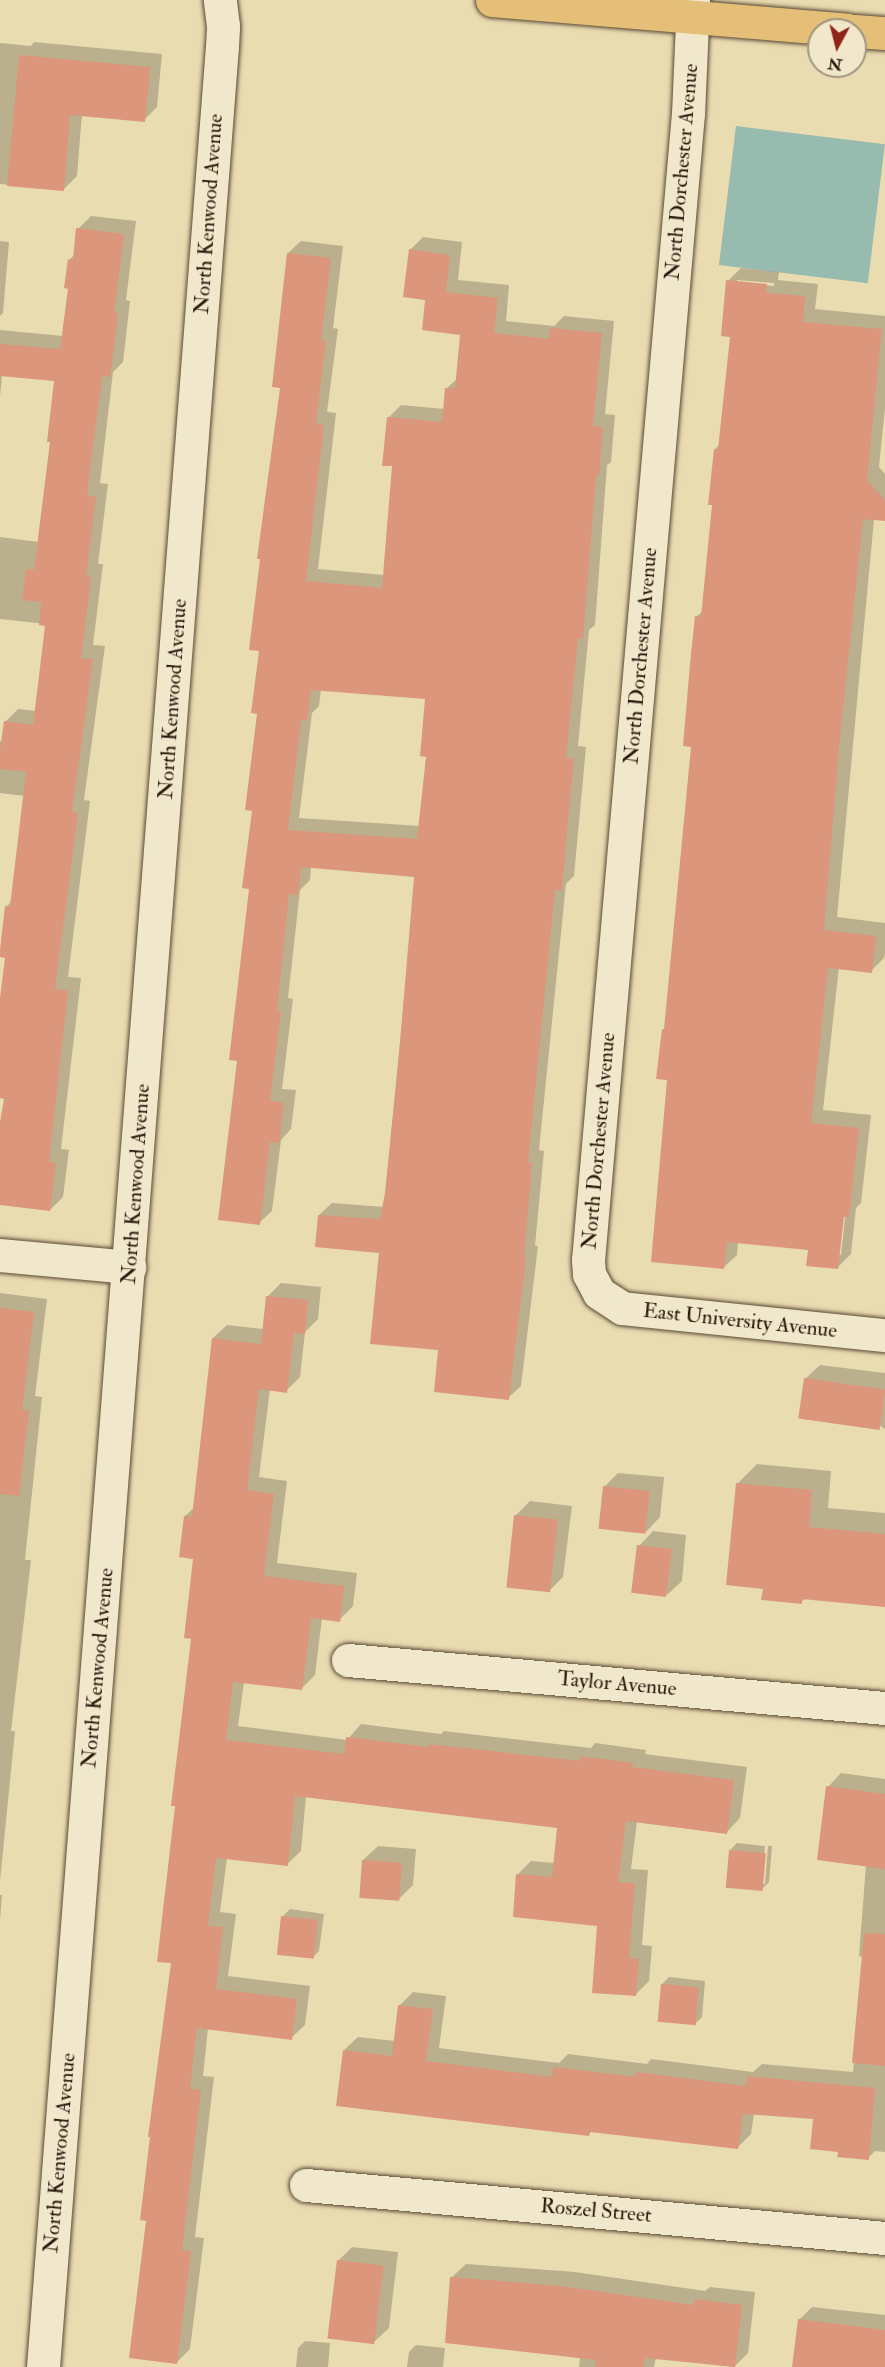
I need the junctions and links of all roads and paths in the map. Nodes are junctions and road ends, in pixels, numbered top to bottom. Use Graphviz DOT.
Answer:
graph roads {
  1 [pos="220,0"];
  2 [pos="492,0"];
  3 [pos="692,9"];
  4 [pos="807,25"];
  5 [pos="867,32"];
  6 [pos="885,33"];
  7 [pos="0,1256"];
  8 [pos="129,1267"];
  9 [pos="599,1293"];
  10 [pos="885,1335"];
  11 [pos="348,1660"];
  12 [pos="885,1708"];
  13 [pos="306,2185"];
  14 [pos="885,2238"];
  15 [pos="43,2367"];
  1 -- 8 [label="street, North Kenwood Avenue"];
  2 -- 3 [label="main road"];
  3 -- 4 [label="main road"];
  3 -- 9 [label="street, North Dorchester Avenue"];
  5 -- 6 [label="main road"];
  7 -- 8 [label="street"];
  8 -- 15 [label="street, North Kenwood Avenue"];
  9 -- 10 [label="street, East University Avenue"];
  11 -- 12 [label="street, Taylor Avenue"];
  13 -- 14 [label="street, Roszel Street"];
}
